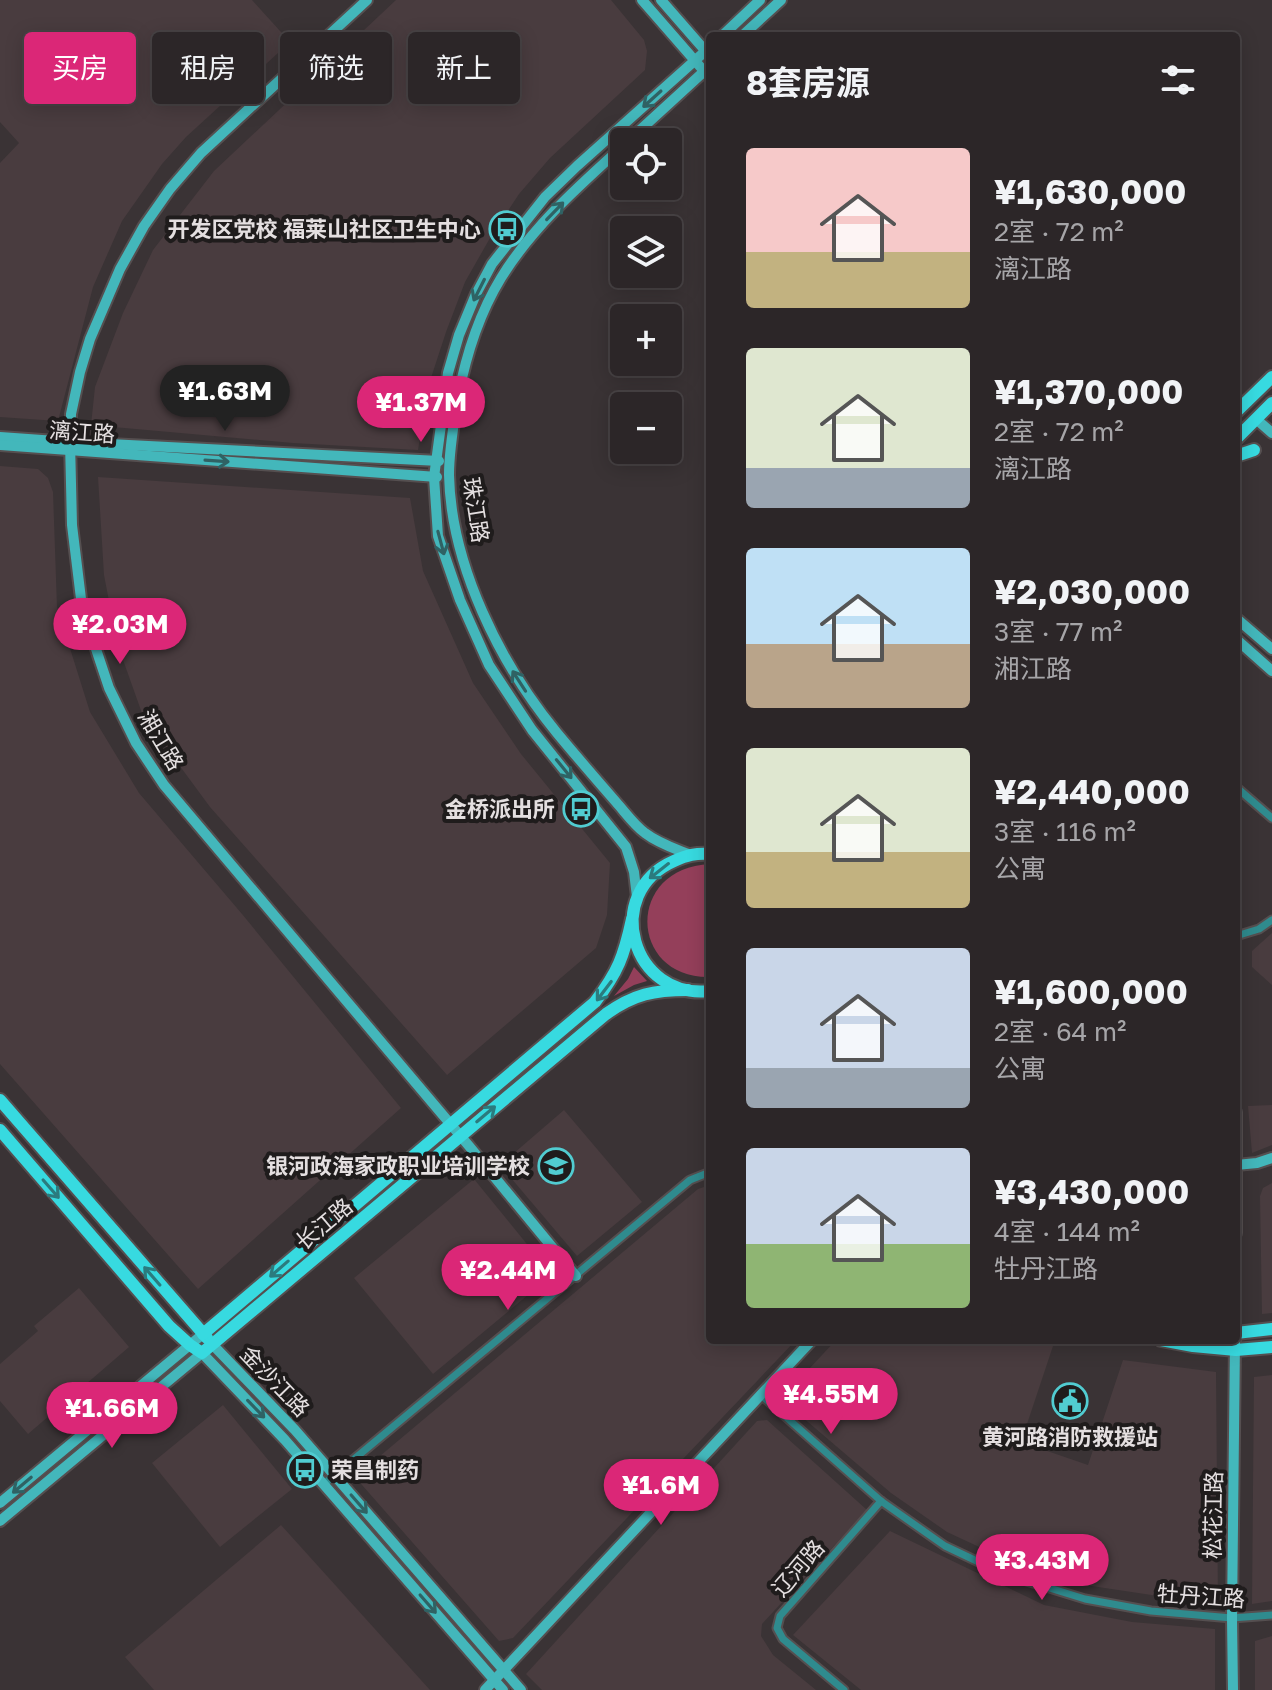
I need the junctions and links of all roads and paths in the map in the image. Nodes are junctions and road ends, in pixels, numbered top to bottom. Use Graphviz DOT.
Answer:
graph roads {
  1 [pos="367,0"];
  2 [pos="642,0"];
  3 [pos="661,0"];
  4 [pos="760,0"];
  5 [pos="781,0"];
  6 [pos="726,32"];
  7 [pos="746,32"];
  8 [pos="706,49"];
  9 [pos="706,52"];
  10 [pos="694,61"];
  11 [pos="706,70"];
  12 [pos="706,74"];
  13 [pos="643,128"];
  14 [pos="610,158"];
  15 [pos="1272,377"];
  16 [pos="1272,403"];
  17 [pos="1240,408"];
  18 [pos="1256,419"];
  19 [pos="1272,433"];
  20 [pos="1240,435"];
  21 [pos="0,437"];
  22 [pos="0,445"];
  23 [pos="70,447"];
  24 [pos="1254,450"];
  25 [pos="1240,455"];
  26 [pos="435,461"];
  27 [pos="449,461"];
  28 [pos="434,477"];
  29 [pos="449,478"];
  30 [pos="1240,621"];
  31 [pos="1240,643"];
  32 [pos="1272,649"];
  33 [pos="1272,671"];
  34 [pos="1240,790"];
  35 [pos="1272,818"];
  36 [pos="688,854"];
  37 [pos="706,854"];
  38 [pos="637,897"];
  39 [pos="632,919"];
  40 [pos="1272,920"];
  41 [pos="1240,935"];
  42 [pos="688,990"];
  43 [pos="706,991"];
  44 [pos="0,1100"];
  45 [pos="450,1124"];
  46 [pos="0,1130"];
  47 [pos="460,1136"];
  48 [pos="1272,1158"];
  49 [pos="1240,1165"];
  50 [pos="706,1174"];
  51 [pos="576,1276"];
  52 [pos="1272,1329"];
  53 [pos="1240,1333"];
  54 [pos="206,1344"];
  55 [pos="808,1344"];
  56 [pos="1182,1344"];
  57 [pos="190,1345"];
  58 [pos="1235,1345"];
  59 [pos="1272,1347"];
  60 [pos="760,1394"];
  61 [pos="335,1476"];
  62 [pos="324,1484"];
  63 [pos="881,1501"];
  64 [pos="0,1503"];
  65 [pos="0,1521"];
  66 [pos="1272,1615"];
  67 [pos="1232,1618"];
  68 [pos="504,1670"];
  69 [pos="495,1680"];
  70 [pos="485,1690"];
  71 [pos="503,1690"];
  72 [pos="521,1690"];
  73 [pos="844,1690"];
  74 [pos="1233,1690"];
  1 -- 23 [label="main road, 湘江路"];
  2 -- 10 [label="main road"];
  3 -- 8 [label="main road"];
  4 -- 6 [label="main road"];
  5 -- 7 [label="main road"];
  9 -- 10 [label="main road"];
  10 -- 11 [label="main road"];
  10 -- 26 [label="main road, one-way"];
  12 -- 13 [label="main road, 珠江路"];
  27 -- 14 [label="main road, 珠江路, one-way"];
  15 -- 17 [label="main road"];
  16 -- 18 [label="main road"];
  18 -- 19 [label="main road"];
  18 -- 20 [label="main road"];
  21 -- 23 [label="main road, 漓江路"];
  22 -- 23 [label="main road, 漓江路"];
  23 -- 26 [label="main road, 漓江路"];
  23 -- 28 [label="main road, 漓江路, one-way"];
  23 -- 45 [label="main road, 湘江路"];
  24 -- 25 [label="main road"];
  26 -- 27 [label="main road, 漓江路"];
  26 -- 28 [label="main road"];
  27 -- 29 [label="main road, 珠江路"];
  28 -- 29 [label="main road, 漓江路"];
  28 -- 38 [label="main road, one-way"];
  36 -- 29 [label="main road, 珠江路, one-way"];
  30 -- 32 [label="main road"];
  31 -- 33 [label="main road"];
  34 -- 35 [label="street"];
  36 -- 37 [label="main road"];
  36 -- 38 [label="main road, one-way"];
  38 -- 39 [label="main road, 长江路"];
  39 -- 42 [label="main road"];
  39 -- 45 [label="main road, 长江路, one-way"];
  40 -- 41 [label="street"];
  42 -- 43 [label="main road, 长江路"];
  47 -- 42 [label="main road, 长江路, one-way"];
  54 -- 44 [label="main road, 金沙江路, one-way"];
  45 -- 47 [label="main road, 湘江路"];
  45 -- 54 [label="main road, 长江路, one-way"];
  46 -- 57 [label="main road, 金沙江路, one-way"];
  47 -- 51 [label="main road, 湘江路"];
  47 -- 54 [label="main road, 长江路"];
  48 -- 49 [label="main road"];
  50 -- 51 [label="street"];
  51 -- 61 [label="street"];
  52 -- 53 [label="main road"];
  54 -- 57 [label="main road, 金沙江路"];
  54 -- 61 [label="main road, 金沙江路"];
  54 -- 62 [label="main road, 金沙江路, one-way"];
  54 -- 65 [label="main road, 长江路"];
  55 -- 60 [label="main road"];
  56 -- 58 [label="main road"];
  57 -- 64 [label="main road, one-way"];
  58 -- 59 [label="main road"];
  58 -- 67 [label="main road, 松花江路"];
  60 -- 63 [label="street, 牡丹江路"];
  60 -- 68 [label="main road"];
  61 -- 62 [label="street"];
  61 -- 68 [label="main road, 金沙江路, one-way"];
  62 -- 69 [label="main road, 金沙江路, one-way"];
  63 -- 67 [label="street, 牡丹江路"];
  63 -- 73 [label="street, 辽河路"];
  66 -- 67 [label="street, 牡丹江路"];
  67 -- 74 [label="main road, 松花江路"];
  68 -- 69 [label="main road"];
  68 -- 72 [label="main road, 金沙江路"];
  69 -- 70 [label="main road"];
  69 -- 71 [label="main road, 金沙江路"];
}
